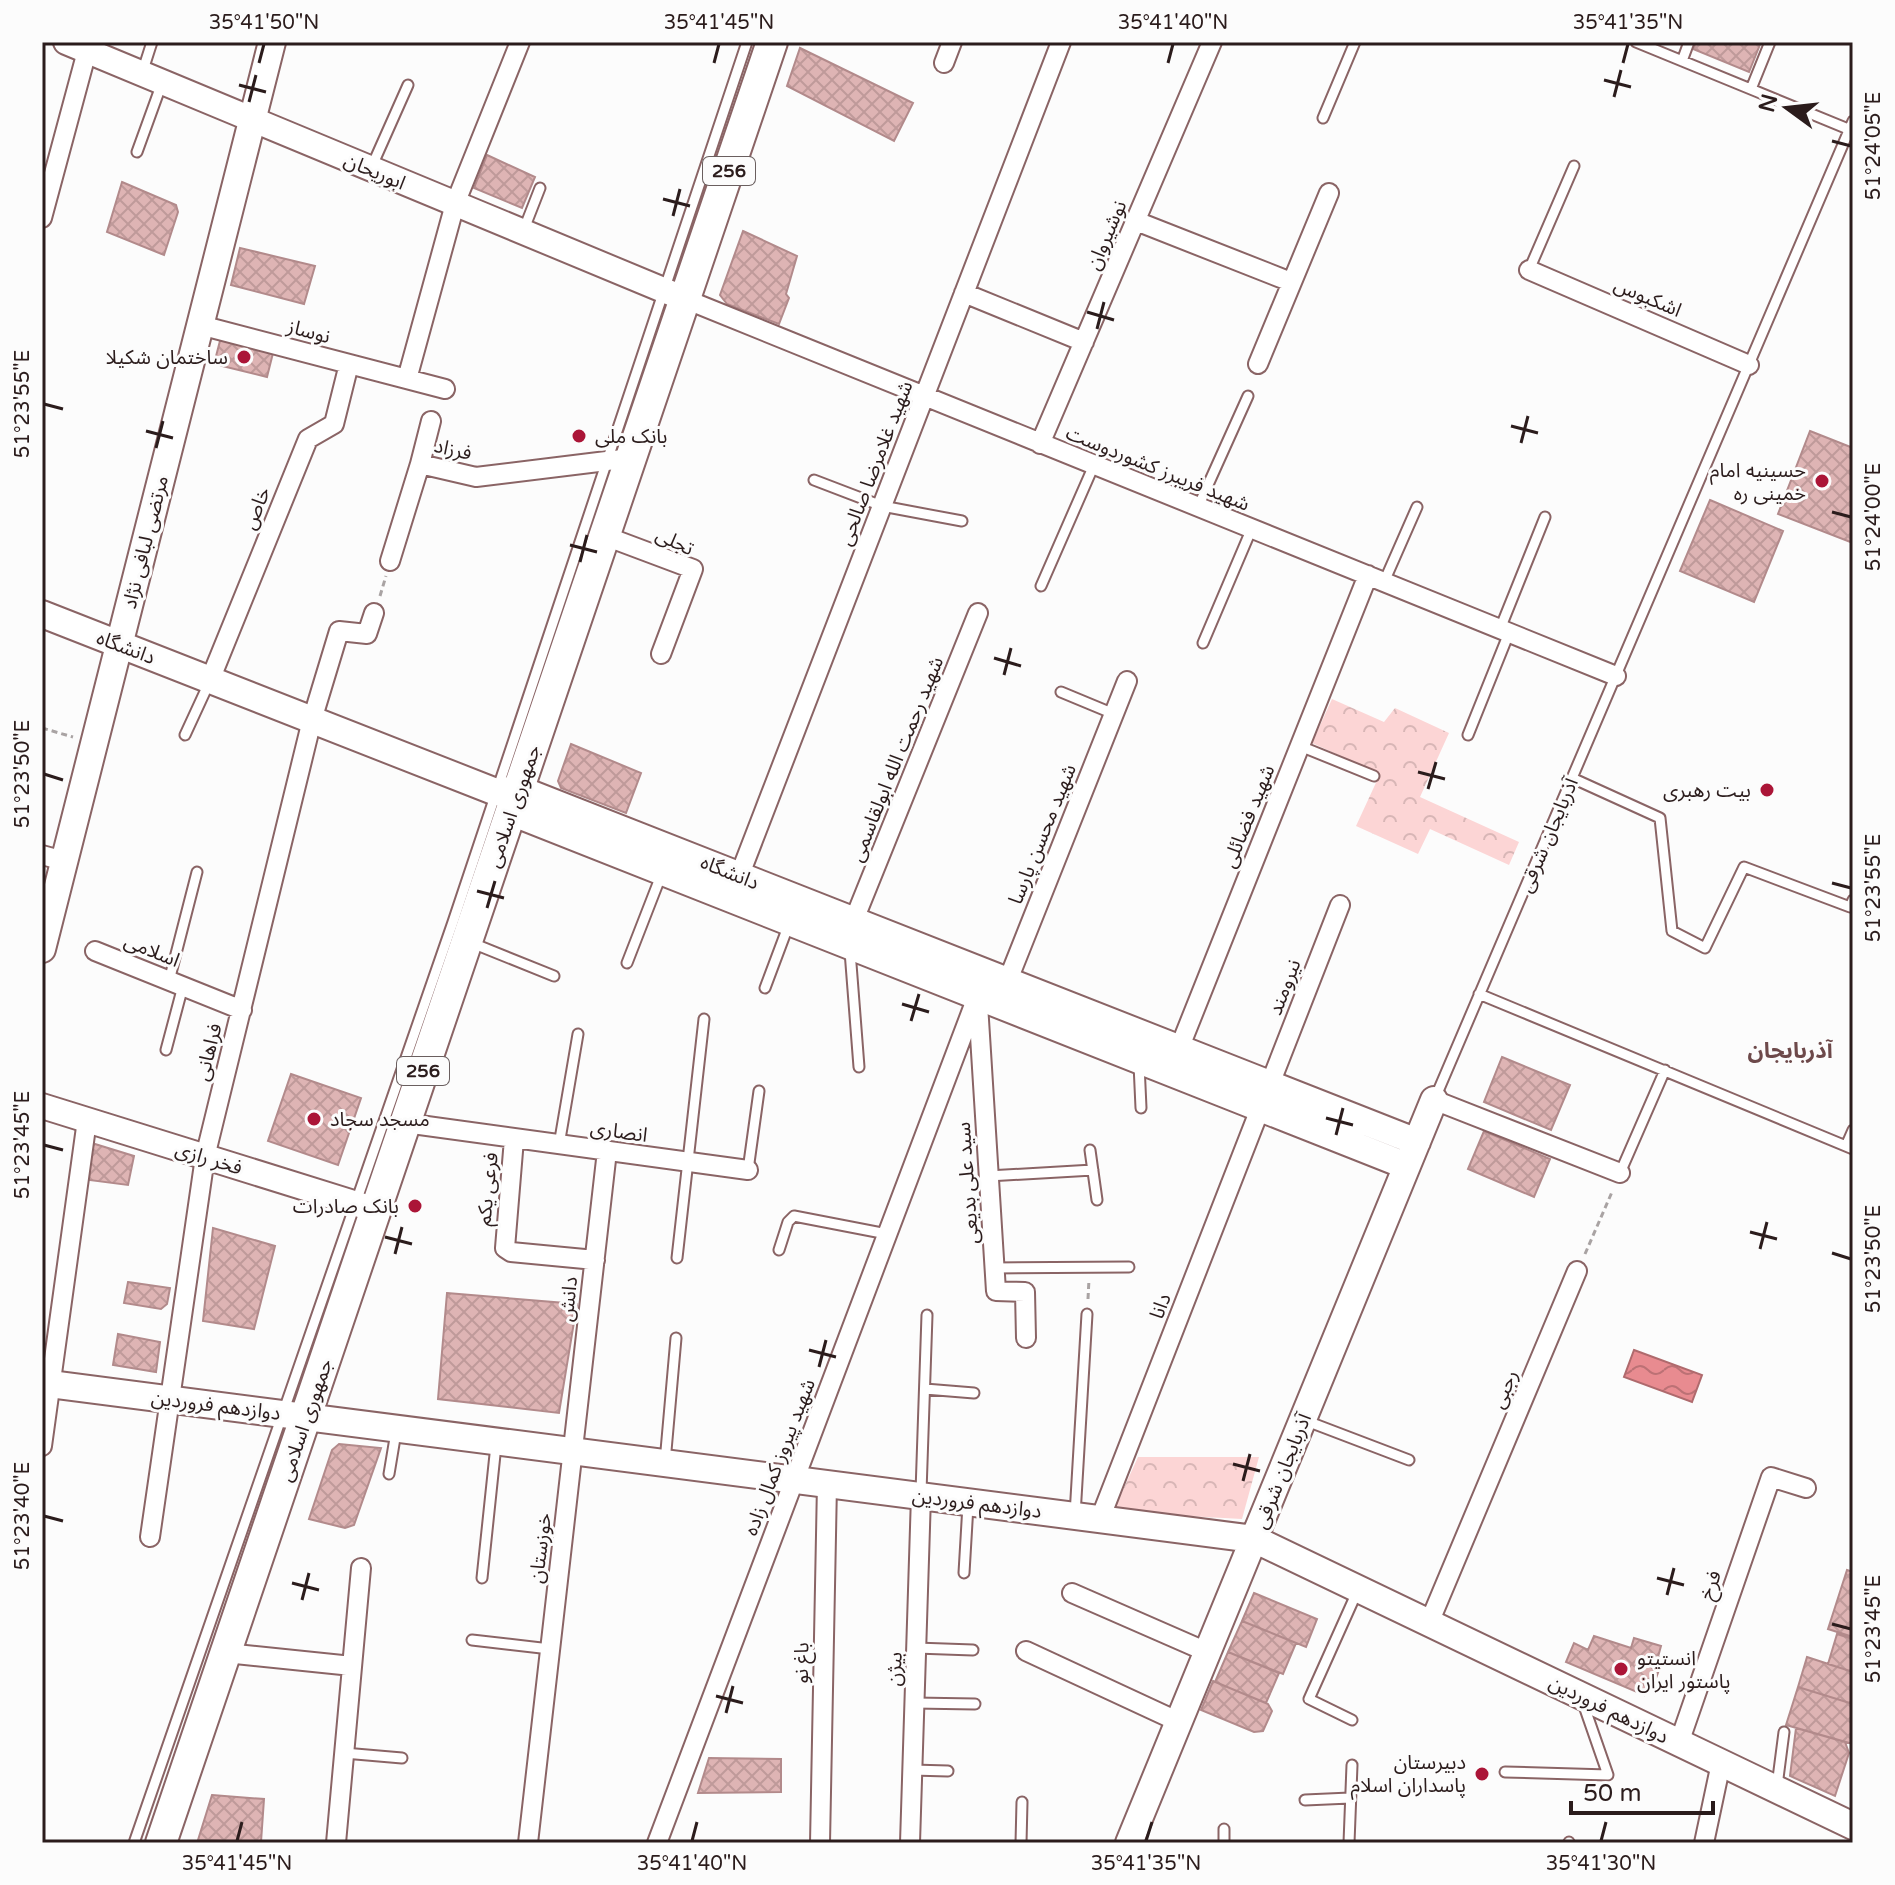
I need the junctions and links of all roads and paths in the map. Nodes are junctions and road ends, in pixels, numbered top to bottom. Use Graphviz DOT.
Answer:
graph roads {
  1 [pos="152,42"];
  2 [pos="272,42"];
  3 [pos="520,42"];
  4 [pos="747,42"];
  5 [pos="772,42"];
  6 [pos="952,42"];
  7 [pos="1061,42"];
  8 [pos="1212,42"];
  9 [pos="1355,42"];
  10 [pos="1636,42"];
  11 [pos="1689,42"];
  12 [pos="1770,42"];
  13 [pos="76,46"];
  14 [pos="1682,61"];
  15 [pos="944,63"];
  16 [pos="152,78"];
  17 [pos="408,85"];
  18 [pos="1751,89"];
  19 [pos="1323,118"];
  20 [pos="253,120"];
  21 [pos="1852,128"];
  22 [pos="137,152"];
  23 [pos="1574,166"];
  24 [pos="371,169"];
  25 [pos="540,188"];
  26 [pos="1329,193"];
  27 [pos="455,204"];
  28 [pos="42,218"];
  29 [pos="1136,221"];
  30 [pos="522,232"];
  31 [pos="1529,270"];
  32 [pos="1291,282"];
  33 [pos="964,293"];
  34 [pos="674,295"];
  35 [pos="200,325"];
  36 [pos="1084,342"];
  37 [pos="349,364"];
  38 [pos="1258,364"];
  39 [pos="1749,365"];
  40 [pos="407,379"];
  41 [pos="445,389"];
  42 [pos="925,396"];
  43 [pos="1248,396"];
  44 [pos="431,421"];
  45 [pos="1040,444"];
  46 [pos="619,459"];
  47 [pos="420,464"];
  48 [pos="1094,465"];
  49 [pos="814,480"];
  50 [pos="882,506"];
  51 [pos="1198,507"];
  52 [pos="1417,507"];
  53 [pos="1545,517"];
  54 [pos="962,521"];
  55 [pos="1252,528"];
  56 [pos="605,536"];
  57 [pos="390,561"];
  58 [pos="1376,579"];
  59 [pos="1041,586"];
  60 [pos="374,613"];
  61 [pos="978,613"];
  62 [pos="42,614"];
  63 [pos="1505,631"];
  64 [pos="1203,643"];
  65 [pos="119,644"];
  66 [pos="661,654"];
  67 [pos="1616,676"];
  68 [pos="210,680"];
  69 [pos="1127,681"];
  70 [pos="1061,692"];
  71 [pos="1114,714"];
  72 [pos="312,720"];
  73 [pos="42,728"];
  74 [pos="185,735"];
  75 [pos="1468,735"];
  76 [pos="94,744"];
  77 [pos="1300,746"];
  78 [pos="1374,776"];
  79 [pos="1572,778"];
  80 [pos="509,798"];
  81 [pos="53,858"];
  82 [pos="666,860"];
  83 [pos="197,872"];
  84 [pos="735,887"];
  85 [pos="1853,900"];
  86 [pos="1340,905"];
  87 [pos="794,911"];
  88 [pos="852,933"];
  89 [pos="467,941"];
  90 [pos="42,949"];
  91 [pos="95,951"];
  92 [pos="627,963"];
  93 [pos="554,976"];
  94 [pos="176,984"];
  95 [pos="765,988"];
  96 [pos="992,989"];
  97 [pos="1479,994"];
  98 [pos="242,1010"];
  99 [pos="704,1019"];
  100 [pos="1138,1032"];
  101 [pos="578,1034"];
  102 [pos="166,1050"];
  103 [pos="1139,1061"];
  104 [pos="1174,1061"];
  105 [pos="859,1067"];
  106 [pos="1665,1070"];
  107 [pos="1270,1084"];
  108 [pos="759,1091"];
  109 [pos="1434,1100"];
  110 [pos="42,1106"];
  111 [pos="1141,1108"];
  112 [pos="1260,1109"];
  113 [pos="87,1120"];
  114 [pos="405,1123"];
  115 [pos="1853,1130"];
  116 [pos="514,1139"];
  117 [pos="559,1145"];
  118 [pos="1850,1147"];
  119 [pos="1090,1150"];
  120 [pos="607,1151"];
  121 [pos="1412,1154"];
  122 [pos="205,1157"];
  123 [pos="688,1162"];
  124 [pos="748,1170"];
  125 [pos="1093,1170"];
  126 [pos="1620,1173"];
  127 [pos="988,1176"];
  128 [pos="1097,1200"];
  129 [pos="365,1206"];
  130 [pos="887,1234"];
  131 [pos="779,1250"];
  132 [pos="677,1258"];
  133 [pos="595,1260"];
  134 [pos="1090,1267"];
  135 [pos="1129,1267"];
  136 [pos="994,1268"];
  137 [pos="1577,1271"];
  138 [pos="1087,1314"];
  139 [pos="927,1315"];
  140 [pos="676,1338"];
  141 [pos="1026,1338"];
  142 [pos="47,1384"];
  143 [pos="925,1389"];
  144 [pos="974,1393"];
  145 [pos="169,1399"];
  146 [pos="294,1415"];
  147 [pos="1303,1420"];
  148 [pos="397,1429"];
  149 [pos="496,1441"];
  150 [pos="42,1446"];
  151 [pos="573,1451"];
  152 [pos="1409,1460"];
  153 [pos="665,1463"];
  154 [pos="389,1474"];
  155 [pos="794,1480"];
  156 [pos="827,1484"];
  157 [pos="1806,1488"];
  158 [pos="921,1496"];
  159 [pos="968,1502"];
  160 [pos="1087,1517"];
  161 [pos="150,1537"];
  162 [pos="1254,1539"];
  163 [pos="361,1568"];
  164 [pos="964,1573"];
  165 [pos="482,1578"];
  166 [pos="1358,1589"];
  167 [pos="1072,1593"];
  168 [pos="1429,1623"];
  169 [pos="472,1640"];
  170 [pos="916,1648"];
  171 [pos="550,1649"];
  172 [pos="973,1650"];
  173 [pos="1026,1651"];
  174 [pos="1207,1652"];
  175 [pos="226,1653"];
  176 [pos="352,1666"];
  177 [pos="1581,1696"];
  178 [pos="914,1703"];
  179 [pos="975,1704"];
  180 [pos="1352,1720"];
  181 [pos="1179,1722"];
  182 [pos="1784,1732"];
  183 [pos="1679,1743"];
  184 [pos="344,1753"];
  185 [pos="402,1758"];
  186 [pos="1721,1763"];
  187 [pos="1352,1765"];
  188 [pos="912,1770"];
  189 [pos="948,1771"];
  190 [pos="1505,1772"];
  191 [pos="1777,1790"];
  192 [pos="1350,1798"];
  193 [pos="1305,1800"];
  194 [pos="1022,1802"];
  195 [pos="1853,1826"];
  196 [pos="1224,1829"];
  197 [pos="134,1843"];
  198 [pos="161,1843"];
  199 [pos="336,1843"];
  200 [pos="528,1843"];
  201 [pos="657,1843"];
  202 [pos="820,1843"];
  203 [pos="910,1843"];
  204 [pos="1021,1843"];
  205 [pos="1129,1843"];
  206 [pos="1224,1843"];
  207 [pos="1349,1843"];
  208 [pos="1704,1843"];
  1 -- 16 [label="lane"];
  2 -- 20 [label="main road, مرتضی لبافی نژاد"];
  3 -- 27 [label="street"];
  4 -- 34 [label="lane"];
  5 -- 34 [label="main road, جمهوری اسلامی / 256"];
  6 -- 15 [label="street"];
  7 -- 33 [label="street, شهید غلامرضا صالحی"];
  8 -- 29 [label="street, نوشیروان"];
  9 -- 19 [label="lane"];
  10 -- 14 [label="lane"];
  11 -- 14 [label="lane"];
  12 -- 18 [label="lane"];
  13 -- 16 [label="street, ابوریحان"];
  13 -- 28 [label="street"];
  14 -- 18 [label="lane"];
  16 -- 20 [label="street, ابوریحان"];
  16 -- 22 [label="lane"];
  17 -- 24 [label="lane"];
  18 -- 21 [label="lane"];
  20 -- 24 [label="street, ابوریحان"];
  20 -- 35 [label="main road, مرتضی لبافی نژاد"];
  21 -- 39 [label="lane, آذربایجان شرقی"];
  23 -- 31 [label="lane"];
  24 -- 27 [label="street, ابوریحان"];
  25 -- 30 [label="lane"];
  26 -- 32 [label="street"];
  27 -- 30 [label="street, ابوریحان"];
  27 -- 40 [label="street"];
  29 -- 32 [label="street"];
  29 -- 36 [label="street, نوشیروان"];
  30 -- 34 [label="street, ابوریحان"];
  31 -- 39 [label="street, اشکبوس"];
  32 -- 38 [label="street"];
  33 -- 36 [label="street"];
  33 -- 42 [label="street, شهید غلامرضا صالحی"];
  34 -- 42 [label="street, شهید فریبرز کشوردوست"];
  34 -- 46 [label="main road, جمهوری اسلامی / 256"];
  35 -- 37 [label="street, نوساز"];
  35 -- 65 [label="main road, مرتضی لبافی نژاد"];
  36 -- 45 [label="street, نوشیروان"];
  37 -- 40 [label="street, نوساز"];
  37 -- 68 [label="street, خاص"];
  39 -- 67 [label="lane, آذربایجان شرقی"];
  40 -- 41 [label="street, نوساز"];
  42 -- 45 [label="street, شهید فریبرز کشوردوست"];
  42 -- 50 [label="street, شهید غلامرضا صالحی"];
  43 -- 51 [label="lane"];
  44 -- 47 [label="street"];
  45 -- 48 [label="street, شهید فریبرز کشوردوست"];
  46 -- 47 [label="street, فرزاد"];
  46 -- 56 [label="main road, جمهوری اسلامی / 256"];
  46 -- 80 [label="lane"];
  47 -- 57 [label="street, فرزاد"];
  48 -- 51 [label="street, شهید فریبرز کشوردوست"];
  48 -- 59 [label="lane"];
  49 -- 50 [label="lane"];
  50 -- 54 [label="lane"];
  50 -- 84 [label="street, شهید غلامرضا صالحی"];
  51 -- 55 [label="street, شهید فریبرز کشوردوست"];
  52 -- 58 [label="lane"];
  53 -- 63 [label="lane"];
  55 -- 58 [label="street, شهید فریبرز کشوردوست"];
  55 -- 64 [label="lane"];
  56 -- 66 [label="street, تجلی"];
  56 -- 80 [label="main road, جمهوری اسلامی / 256"];
  57 -- 60 [label="path"];
  58 -- 63 [label="street, شهید فریبرز کشوردوست"];
  58 -- 77 [label="street, شهید فضائلی"];
  60 -- 72 [label="street, فراهانی"];
  61 -- 88 [label="street, شهید رحمت الله ابولقاسمی"];
  62 -- 65 [label="main road, دانشگاه"];
  63 -- 67 [label="street, شهید فریبرز کشوردوست"];
  63 -- 75 [label="lane"];
  65 -- 68 [label="main road, دانشگاه"];
  65 -- 76 [label="main road, مرتضی لبافی نژاد"];
  67 -- 79 [label="lane, آذربایجان شرقی"];
  68 -- 72 [label="main road, دانشگاه"];
  68 -- 74 [label="lane"];
  69 -- 71 [label="street, شهید محسن پارسا"];
  70 -- 71 [label="lane"];
  71 -- 96 [label="street, شهید محسن پارسا"];
  72 -- 80 [label="main road, دانشگاه"];
  72 -- 98 [label="street, فراهانی"];
  73 -- 76 [label="path"];
  76 -- 81 [label="main road, مرتضی لبافی نژاد"];
  77 -- 78 [label="lane"];
  77 -- 104 [label="street, شهید فضائلی"];
  79 -- 85 [label="lane"];
  79 -- 97 [label="lane, آذربایجان شرقی"];
  80 -- 82 [label="main road, دانشگاه"];
  80 -- 89 [label="main road, جمهوری اسلامی / 256"];
  80 -- 129 [label="lane"];
  81 -- 90 [label="main road, مرتضی لبافی نژاد"];
  82 -- 84 [label="main road, دانشگاه"];
  82 -- 92 [label="lane"];
  83 -- 94 [label="lane"];
  84 -- 87 [label="main road, دانشگاه"];
  86 -- 107 [label="street, نیرومند"];
  87 -- 88 [label="main road, دانشگاه"];
  87 -- 95 [label="lane"];
  88 -- 96 [label="main road, دانشگاه"];
  88 -- 105 [label="lane"];
  89 -- 93 [label="lane"];
  89 -- 114 [label="main road, جمهوری اسلامی / 256"];
  91 -- 94 [label="street, اسلامی"];
  94 -- 98 [label="street, اسلامی"];
  94 -- 102 [label="lane"];
  96 -- 100 [label="main road, دانشگاه"];
  96 -- 103 [label="main road, دانشگاه"];
  96 -- 127 [label="street, سید علی بدیعی"];
  96 -- 130 [label="street, شهید پیروز کمال زاده"];
  97 -- 106 [label="lane"];
  97 -- 109 [label="lane, آذربایجان شرقی"];
  98 -- 122 [label="street, فراهانی"];
  99 -- 123 [label="lane"];
  100 -- 103 [label="lane"];
  100 -- 104 [label="main road, دانشگاه"];
  101 -- 117 [label="lane"];
  103 -- 104 [label="main road, دانشگاه"];
  103 -- 111 [label="lane"];
  104 -- 107 [label="main road, دانشگاه"];
  104 -- 112 [label="main road, دانشگاه"];
  106 -- 118 [label="lane"];
  106 -- 126 [label="lane"];
  107 -- 112 [label="main road"];
  107 -- 121 [label="main road, دانشگاه"];
  108 -- 124 [label="lane, انصاری"];
  109 -- 121 [label="main road, آذربایجان شرقی"];
  109 -- 126 [label="street"];
  110 -- 113 [label="street, فخر رازی"];
  112 -- 121 [label="main road, دانشگاه"];
  112 -- 160 [label="street, دانا"];
  113 -- 122 [label="street, فخر رازی"];
  113 -- 142 [label="street"];
  114 -- 116 [label="street, انصاری"];
  114 -- 129 [label="main road, جمهوری اسلامی / 256"];
  115 -- 118 [label="lane"];
  116 -- 117 [label="street, انصاری"];
  116 -- 133 [label="street, فرعی یکم"];
  117 -- 120 [label="street, انصاری"];
  119 -- 125 [label="lane"];
  120 -- 123 [label="street, انصاری"];
  120 -- 133 [label="street, دانش"];
  121 -- 147 [label="main road, آذربایجان شرقی"];
  122 -- 129 [label="street, فخر رازی"];
  122 -- 145 [label="street, فراهانی"];
  123 -- 124 [label="street, انصاری"];
  123 -- 132 [label="lane"];
  125 -- 127 [label="lane"];
  125 -- 128 [label="lane"];
  126 -- 137 [label="path"];
  127 -- 136 [label="street, سید علی بدیعی"];
  129 -- 146 [label="main road, جمهوری اسلامی / 256"];
  130 -- 131 [label="lane"];
  130 -- 155 [label="street, شهید پیروز کمال زاده"];
  133 -- 151 [label="street, دانش"];
  134 -- 135 [label="lane"];
  134 -- 136 [label="lane"];
  134 -- 138 [label="path"];
  136 -- 141 [label="street, سید علی بدیعی"];
  137 -- 168 [label="street, رجبی"];
  138 -- 160 [label="lane"];
  139 -- 143 [label="lane"];
  140 -- 153 [label="lane"];
  142 -- 145 [label="main road, دوازدهم فروردین"];
  142 -- 150 [label="street"];
  143 -- 144 [label="lane"];
  143 -- 158 [label="lane"];
  145 -- 146 [label="main road, دوازدهم فروردین"];
  145 -- 161 [label="street, فراهانی"];
  146 -- 148 [label="main road, دوازدهم فروردین"];
  146 -- 175 [label="main road, جمهوری اسلامی / 256"];
  146 -- 197 [label="lane"];
  147 -- 152 [label="lane"];
  147 -- 162 [label="main road, آذربایجان شرقی"];
  148 -- 149 [label="main road, دوازدهم فروردین"];
  148 -- 154 [label="lane"];
  149 -- 151 [label="main road, دوازدهم فروردین"];
  149 -- 165 [label="lane"];
  151 -- 153 [label="main road, دوازدهم فروردین"];
  151 -- 171 [label="street, خوزستان"];
  153 -- 155 [label="main road, دوازدهم فروردین"];
  155 -- 156 [label="main road, دوازدهم فروردین"];
  155 -- 201 [label="street, شهید پیروز کمال زاده"];
  156 -- 158 [label="main road, دوازدهم فروردین"];
  156 -- 202 [label="street, باغ نو"];
  157 -- 183 [label="street, فرخ"];
  158 -- 159 [label="main road, دوازدهم فروردین"];
  158 -- 170 [label="street, بیژن"];
  159 -- 160 [label="main road, دوازدهم فروردین"];
  159 -- 164 [label="lane"];
  160 -- 162 [label="main road, دوازدهم فروردین"];
  162 -- 166 [label="main road, دوازدهم فروردین"];
  162 -- 174 [label="main road, آذربایجان شرقی"];
  163 -- 176 [label="street"];
  166 -- 168 [label="main road, دوازدهم فروردین"];
  166 -- 180 [label="lane"];
  167 -- 174 [label="street"];
  168 -- 177 [label="main road, دوازدهم فروردین"];
  169 -- 171 [label="lane"];
  170 -- 172 [label="lane"];
  170 -- 178 [label="street, بیژن"];
  171 -- 200 [label="street, خوزستان"];
  173 -- 181 [label="street"];
  174 -- 181 [label="main road, آذربایجان شرقی"];
  175 -- 176 [label="street"];
  175 -- 198 [label="main road, جمهوری اسلامی / 256"];
  176 -- 184 [label="street"];
  177 -- 183 [label="main road, دوازدهم فروردین"];
  177 -- 190 [label="lane"];
  178 -- 179 [label="lane"];
  178 -- 188 [label="street, بیژن"];
  181 -- 205 [label="main road, آذربایجان شرقی"];
  182 -- 191 [label="lane"];
  183 -- 186 [label="main road, دوازدهم فروردین"];
  184 -- 185 [label="lane"];
  184 -- 199 [label="street"];
  186 -- 191 [label="main road, دوازدهم فروردین"];
  186 -- 208 [label="street"];
  187 -- 192 [label="lane"];
  188 -- 189 [label="lane"];
  188 -- 203 [label="street, بیژن"];
  191 -- 195 [label="main road, دوازدهم فروردین"];
  192 -- 193 [label="lane"];
  192 -- 207 [label="lane"];
  194 -- 204 [label="lane"];
  196 -- 206 [label="lane"];
}
